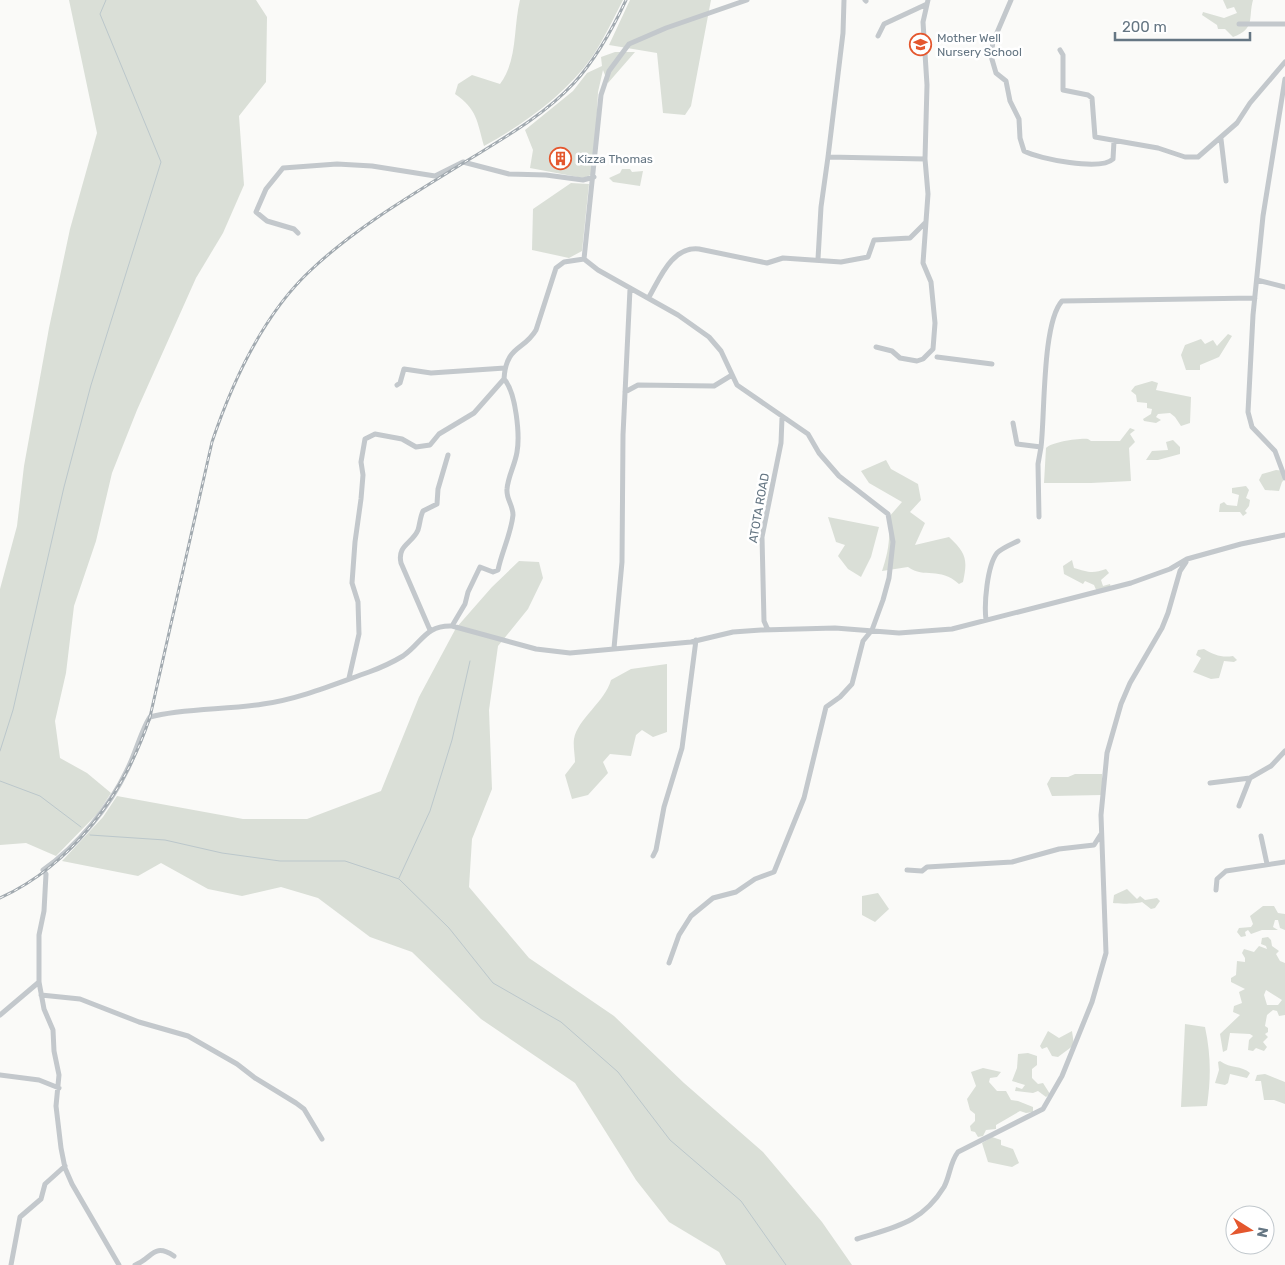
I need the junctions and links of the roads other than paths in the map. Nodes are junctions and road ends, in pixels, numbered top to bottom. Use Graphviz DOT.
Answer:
graph roads {
  1 [pos="747,0"];
  2 [pos="844,0"];
  3 [pos="1011,0"];
  4 [pos="735,2"];
  5 [pos="928,2"];
  6 [pos="1239,24"];
  7 [pos="1285,24"];
  8 [pos="878,36"];
  9 [pos="1060,50"];
  10 [pos="1285,62"];
  11 [pos="1285,80"];
  12 [pos="1283,110"];
  13 [pos="1221,139"];
  14 [pos="1114,141"];
  15 [pos="828,157"];
  16 [pos="925,160"];
  17 [pos="594,177"];
  18 [pos="1226,181"];
  19 [pos="927,221"];
  20 [pos="298,232"];
  21 [pos="584,259"];
  22 [pos="818,260"];
  23 [pos="1257,280"];
  24 [pos="1285,287"];
  25 [pos="630,289"];
  26 [pos="649,297"];
  27 [pos="1255,298"];
  28 [pos="876,347"];
  29 [pos="937,357"];
  30 [pos="992,364"];
  31 [pos="505,368"];
  32 [pos="732,375"];
  33 [pos="504,379"];
  34 [pos="397,385"];
  35 [pos="625,392"];
  36 [pos="782,418"];
  37 [pos="1013,423"];
  38 [pos="1041,447"];
  39 [pos="448,456"];
  40 [pos="1285,478"];
  41 [pos="1039,518"];
  42 [pos="1285,535"];
  43 [pos="1018,540"];
  44 [pos="1188,559"];
  45 [pos="986,620"];
  46 [pos="452,626"];
  47 [pos="430,630"];
  48 [pos="768,630"];
  49 [pos="872,630"];
  50 [pos="696,640"];
  51 [pos="614,648"];
  52 [pos="349,678"];
  53 [pos="1285,752"];
  54 [pos="1250,778"];
  55 [pos="1210,782"];
  56 [pos="1239,806"];
  57 [pos="1102,833"];
  58 [pos="1261,836"];
  59 [pos="653,856"];
  60 [pos="1285,862"];
  61 [pos="1267,864"];
  62 [pos="907,870"];
  63 [pos="1216,890"];
  64 [pos="669,963"];
  65 [pos="39,982"];
  66 [pos="41,994"];
  67 [pos="0,1015"];
  68 [pos="0,1075"];
  69 [pos="58,1088"];
  70 [pos="322,1139"];
  71 [pos="65,1166"];
  72 [pos="858,1239"];
  73 [pos="174,1256"];
  74 [pos="11,1265"];
  75 [pos="119,1265"];
  76 [pos="135,1265"];
  1 -- 4 [label="street"];
  2 -- 15 [label="street"];
  3 -- 14 [label="street"];
  4 -- 17 [label="street"];
  5 -- 8 [label="street"];
  5 -- 16 [label="street"];
  6 -- 7 [label="street"];
  9 -- 14 [label="street"];
  10 -- 13 [label="street"];
  11 -- 12 [label="street"];
  12 -- 23 [label="street"];
  13 -- 14 [label="street"];
  13 -- 18 [label="street"];
  15 -- 16 [label="street"];
  15 -- 22 [label="street"];
  16 -- 19 [label="street"];
  17 -- 20 [label="street"];
  17 -- 21 [label="street"];
  19 -- 22 [label="street"];
  19 -- 28 [label="street"];
  21 -- 25 [label="street"];
  21 -- 31 [label="street"];
  22 -- 26 [label="street"];
  23 -- 24 [label="street"];
  23 -- 27 [label="street"];
  25 -- 26 [label="street"];
  25 -- 35 [label="street"];
  26 -- 32 [label="street"];
  27 -- 38 [label="street"];
  27 -- 40 [label="street"];
  29 -- 30 [label="street"];
  31 -- 33 [label="street"];
  31 -- 34 [label="street"];
  32 -- 35 [label="street"];
  32 -- 36 [label="street"];
  33 -- 46 [label="street"];
  33 -- 52 [label="street"];
  35 -- 51 [label="street"];
  36 -- 48 [label="street, ATOTA ROAD"];
  36 -- 49 [label="street"];
  37 -- 38 [label="street"];
  38 -- 41 [label="street"];
  39 -- 47 [label="street"];
  42 -- 44 [label="street"];
  43 -- 45 [label="street"];
  44 -- 45 [label="street"];
  44 -- 57 [label="street"];
  45 -- 49 [label="street"];
  46 -- 47 [label="street"];
  46 -- 51 [label="street"];
  47 -- 52 [label="street"];
  48 -- 49 [label="street"];
  48 -- 50 [label="street"];
  49 -- 64 [label="street"];
  50 -- 51 [label="street"];
  50 -- 59 [label="street"];
  52 -- 65 [label="street"];
  53 -- 54 [label="street"];
  54 -- 55 [label="street"];
  54 -- 56 [label="street"];
  57 -- 62 [label="street"];
  57 -- 72 [label="street"];
  58 -- 61 [label="street"];
  60 -- 61 [label="street"];
  61 -- 63 [label="street"];
  65 -- 66 [label="street"];
  65 -- 67 [label="street"];
  66 -- 69 [label="street"];
  66 -- 70 [label="street"];
  68 -- 69 [label="street"];
  69 -- 71 [label="street"];
  71 -- 74 [label="street"];
  71 -- 75 [label="street"];
  73 -- 76 [label="street"];
}
